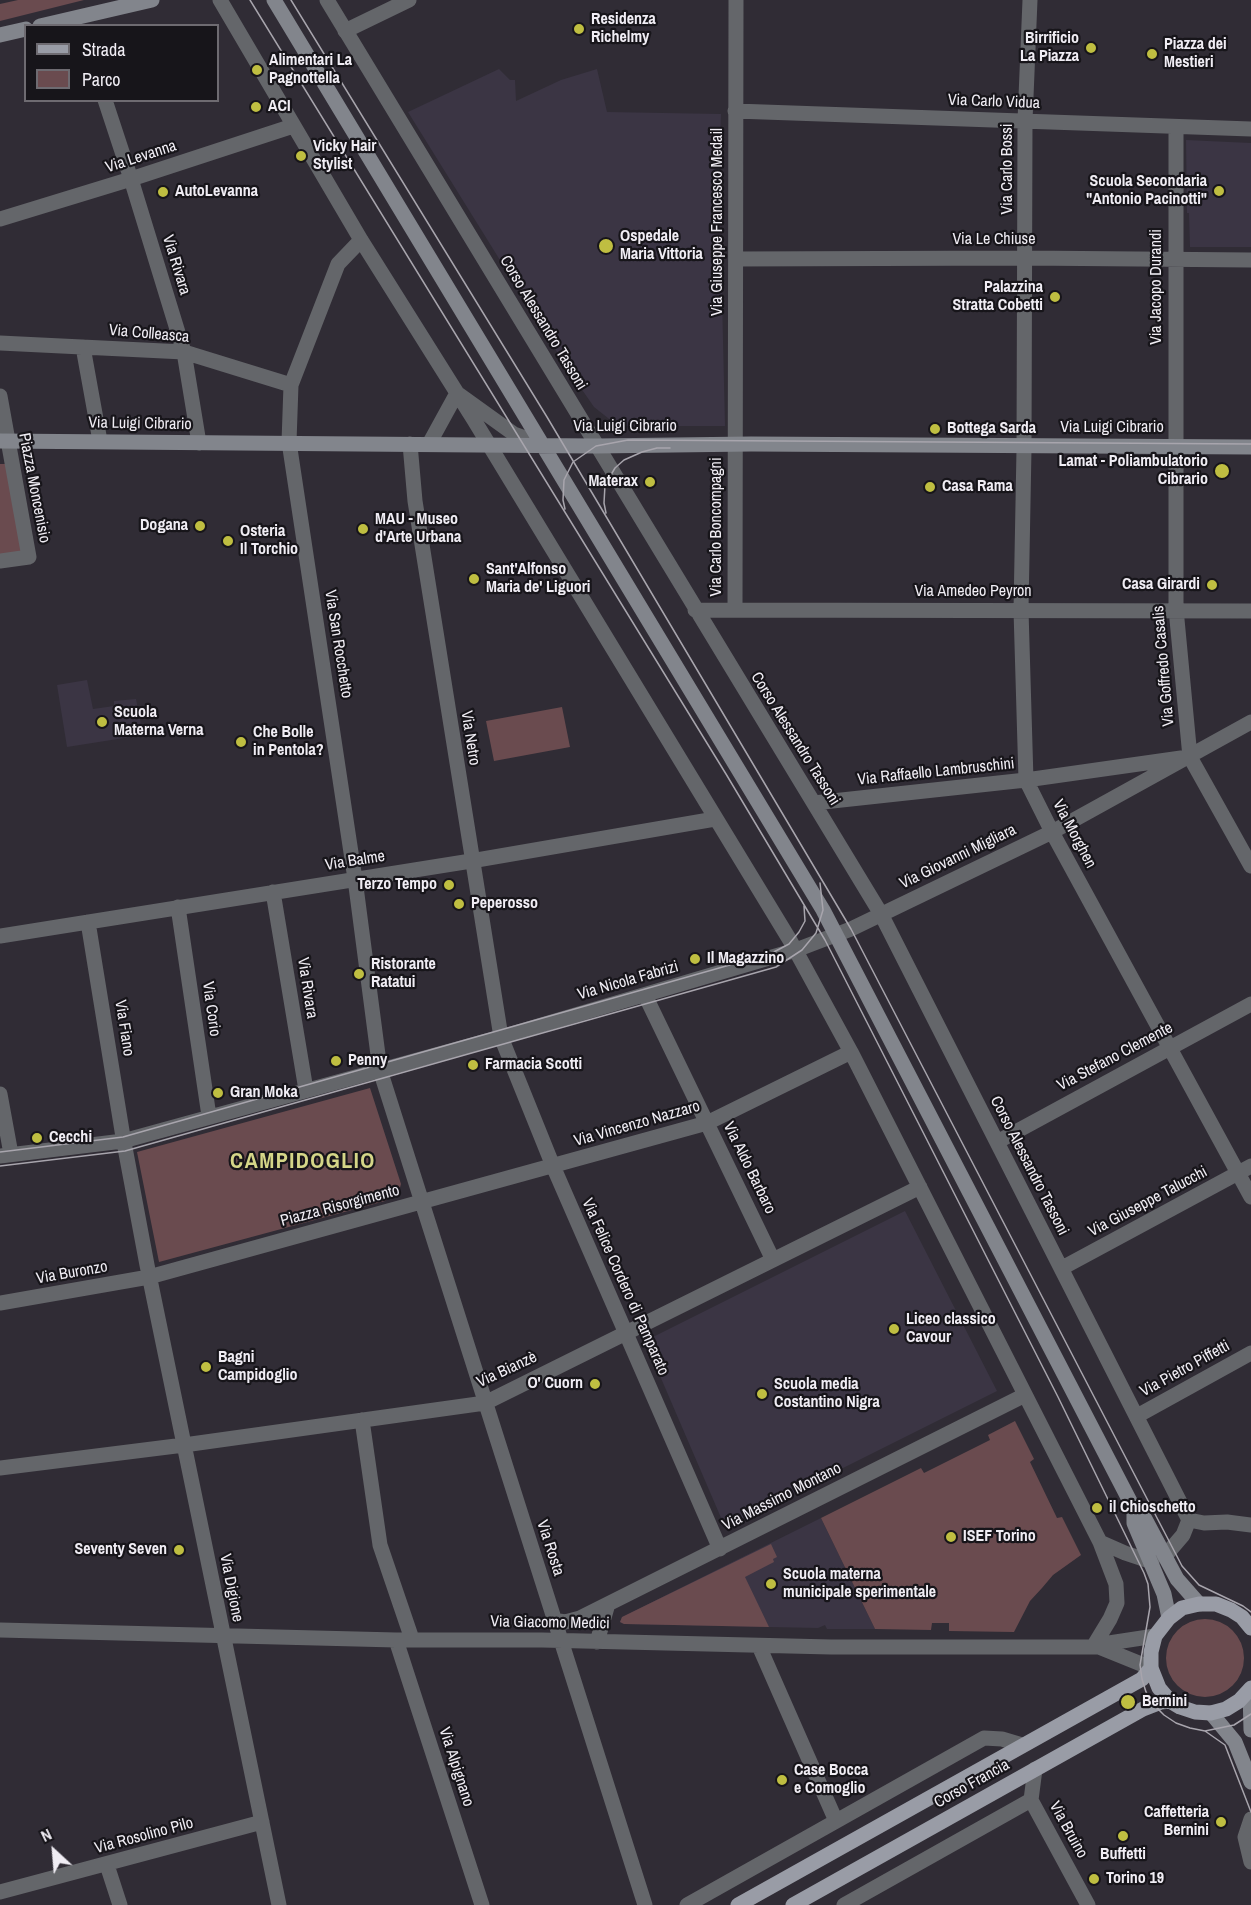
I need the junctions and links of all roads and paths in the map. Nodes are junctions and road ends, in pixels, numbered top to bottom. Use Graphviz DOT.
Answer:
graph roads {
  1 [pos="152,0"];
  2 [pos="220,0"];
  3 [pos="274,0"];
  4 [pos="327,0"];
  5 [pos="409,0"];
  6 [pos="736,0"];
  7 [pos="1030,0"];
  8 [pos="78,21"];
  9 [pos="55,24"];
  10 [pos="24,29"];
  11 [pos="345,31"];
  12 [pos="0,35"];
  13 [pos="106,102"];
  14 [pos="735,111"];
  15 [pos="1025,121"];
  16 [pos="292,126"];
  17 [pos="1176,127"];
  18 [pos="1251,129"];
  19 [pos="131,179"];
  20 [pos="0,219"];
  21 [pos="361,240"];
  22 [pos="1025,258"];
  23 [pos="1175,258"];
  24 [pos="736,260"];
  25 [pos="1251,260"];
  26 [pos="0,343"];
  27 [pos="83,347"];
  28 [pos="184,352"];
  29 [pos="291,385"];
  30 [pos="457,393"];
  31 [pos="0,396"];
  32 [pos="3,441"];
  33 [pos="100,441"];
  34 [pos="290,442"];
  35 [pos="199,443"];
  36 [pos="410,444"];
  37 [pos="429,444"];
  38 [pos="489,444"];
  39 [pos="542,444"];
  40 [pos="735,444"];
  41 [pos="596,446"];
  42 [pos="1024,446"];
  43 [pos="1174,447"];
  44 [pos="1251,447"];
  45 [pos="0,561"];
  46 [pos="1176,609"];
  47 [pos="695,610"];
  48 [pos="735,610"];
  49 [pos="1021,610"];
  50 [pos="1251,611"];
  51 [pos="1251,722"];
  52 [pos="1190,757"];
  53 [pos="1026,780"];
  54 [pos="814,803"];
  55 [pos="715,819"];
  56 [pos="1052,832"];
  57 [pos="471,861"];
  58 [pos="1251,866"];
  59 [pos="355,879"];
  60 [pos="273,892"];
  61 [pos="178,907"];
  62 [pos="881,914"];
  63 [pos="88,922"];
  64 [pos="837,935"];
  65 [pos="0,936"];
  66 [pos="796,950"];
  67 [pos="645,995"];
  68 [pos="1251,1004"];
  69 [pos="501,1037"];
  70 [pos="1169,1048"];
  71 [pos="851,1052"];
  72 [pos="380,1070"];
  73 [pos="306,1090"];
  74 [pos="0,1094"];
  75 [pos="209,1116"];
  76 [pos="707,1123"];
  77 [pos="123,1141"];
  78 [pos="997,1142"];
  79 [pos="6,1155"];
  80 [pos="553,1166"];
  81 [pos="1244,1170"];
  82 [pos="920,1187"];
  83 [pos="1251,1197"];
  84 [pos="422,1202"];
  85 [pos="773,1260"];
  86 [pos="1062,1268"];
  87 [pos="149,1277"];
  88 [pos="0,1303"];
  89 [pos="626,1333"];
  90 [pos="1251,1353"];
  91 [pos="1025,1395"];
  92 [pos="485,1403"];
  93 [pos="1137,1416"];
  94 [pos="362,1420"];
  95 [pos="184,1445"];
  96 [pos="0,1468"];
  97 [pos="1189,1520"];
  98 [pos="1251,1525"];
  99 [pos="1100,1542"];
  100 [pos="720,1549"];
  101 [pos="1159,1559"];
  102 [pos="608,1604"];
  103 [pos="1199,1604"];
  104 [pos="1169,1618"];
  105 [pos="553,1620"];
  106 [pos="1248,1620"];
  107 [pos="0,1630"];
  108 [pos="222,1635"];
  109 [pos="1155,1636"];
  110 [pos="412,1639"];
  111 [pos="396,1640"];
  112 [pos="560,1641"];
  113 [pos="597,1642"];
  114 [pos="759,1646"];
  115 [pos="1096,1647"];
  116 [pos="1151,1668"];
  117 [pos="1250,1689"];
  118 [pos="1170,1701"];
  119 [pos="1211,1713"];
  120 [pos="1251,1730"];
  121 [pos="1022,1745"];
  122 [pos="1035,1769"];
  123 [pos="1251,1782"];
  124 [pos="1031,1800"];
  125 [pos="1251,1818"];
  126 [pos="836,1821"];
  127 [pos="262,1822"];
  128 [pos="1251,1862"];
  129 [pos="107,1865"];
  130 [pos="0,1892"];
  131 [pos="867,1899"];
  132 [pos="120,1905"];
  133 [pos="279,1905"];
  134 [pos="482,1905"];
  135 [pos="645,1905"];
  136 [pos="687,1905"];
  137 [pos="738,1905"];
  138 [pos="793,1905"];
  139 [pos="844,1905"];
  140 [pos="1089,1905"];
  1 -- 8 [label="main road"];
  2 -- 16 [label="street"];
  3 -- 39 [label="main road"];
  4 -- 11 [label="street, Corso Alessandro Tassoni"];
  5 -- 11 [label="street"];
  6 -- 14 [label="street, Via Giuseppe Francesco Medail"];
  7 -- 15 [label="street, Via Carlo Bossi"];
  8 -- 9 [label="main road"];
  10 -- 12 [label="main road"];
  11 -- 41 [label="street, Corso Alessandro Tassoni"];
  13 -- 19 [label="street, Via Rivara"];
  14 -- 15 [label="street, Via Carlo Vidua"];
  14 -- 24 [label="street, Via Giuseppe Francesco Medail"];
  15 -- 17 [label="street, Via Carlo Vidua"];
  15 -- 22 [label="street, Via Carlo Bossi"];
  16 -- 19 [label="street, Via Levanna"];
  16 -- 21 [label="street"];
  17 -- 18 [label="street, Via Carlo Vidua"];
  17 -- 23 [label="street, Via Jacopo Durandi"];
  19 -- 20 [label="street, Via Levanna"];
  19 -- 28 [label="street, Via Rivara"];
  21 -- 29 [label="street, Via San Rocchetto"];
  21 -- 30 [label="street"];
  22 -- 23 [label="street, Via Le Chiuse"];
  22 -- 24 [label="street, Via Le Chiuse"];
  22 -- 42 [label="street, Via Carlo Bossi"];
  23 -- 25 [label="street, Via Le Chiuse"];
  23 -- 43 [label="street, Via Jacopo Durandi"];
  24 -- 40 [label="street, Via Giuseppe Francesco Medail"];
  26 -- 27 [label="street, Via Colleasca"];
  27 -- 28 [label="street, Via Colleasca"];
  27 -- 33 [label="street"];
  28 -- 29 [label="street, Via Colleasca"];
  28 -- 35 [label="street, Via Rivara"];
  29 -- 34 [label="street, Via San Rocchetto"];
  30 -- 37 [label="street"];
  30 -- 38 [label="street"];
  30 -- 39 [label="street"];
  31 -- 32 [label="street, Piazza Moncenisio"];
  32 -- 33 [label="main road, Via Luigi Cibrario"];
  32 -- 45 [label="street, Piazza Moncenisio"];
  33 -- 35 [label="main road, Via Luigi Cibrario"];
  34 -- 35 [label="main road, Via Luigi Cibrario"];
  34 -- 36 [label="main road, Via Luigi Cibrario"];
  34 -- 59 [label="street, Via San Rocchetto"];
  36 -- 37 [label="main road, Via Luigi Cibrario"];
  36 -- 57 [label="street, Via Netro"];
  37 -- 38 [label="main road, Via Luigi Cibrario"];
  38 -- 39 [label="main road, Via Luigi Cibrario"];
  38 -- 55 [label="street"];
  39 -- 41 [label="main road, Via Luigi Cibrario"];
  39 -- 64 [label="main road"];
  40 -- 41 [label="main road, Via Luigi Cibrario"];
  40 -- 42 [label="main road, Via Luigi Cibrario"];
  40 -- 48 [label="street, Via Carlo Boncompagni"];
  41 -- 47 [label="street, Corso Alessandro Tassoni"];
  42 -- 43 [label="main road, Via Luigi Cibrario"];
  42 -- 49 [label="street, Via Morghen"];
  43 -- 44 [label="main road, Via Luigi Cibrario"];
  43 -- 46 [label="street, Via Goffredo Casalis"];
  46 -- 49 [label="street, Via Amedeo Peyron"];
  46 -- 50 [label="street, Via Amedeo Peyron"];
  46 -- 52 [label="street, Via Goffredo Casalis"];
  47 -- 48 [label="street, Via Amedeo Peyron"];
  47 -- 54 [label="street, Corso Alessandro Tassoni"];
  48 -- 49 [label="street, Via Amedeo Peyron"];
  49 -- 53 [label="street, Via Morghen"];
  51 -- 52 [label="street"];
  52 -- 53 [label="street, Via Raffaello Lambruschini"];
  52 -- 56 [label="street, Via Giovanni Migliara"];
  52 -- 58 [label="street, Via Goffredo Casalis"];
  53 -- 54 [label="street, Via Raffaello Lambruschini"];
  53 -- 56 [label="street, Via Morghen"];
  54 -- 62 [label="street, Corso Alessandro Tassoni"];
  55 -- 57 [label="street, Via Balme"];
  55 -- 66 [label="street"];
  56 -- 62 [label="street, Via Giovanni Migliara"];
  56 -- 70 [label="street, Via Morghen"];
  57 -- 59 [label="street, Via Balme"];
  57 -- 69 [label="street, Via Netro"];
  59 -- 60 [label="street, Via Balme"];
  59 -- 72 [label="street, Via San Rocchetto"];
  60 -- 61 [label="street, Via Balme"];
  60 -- 73 [label="street, Via Rivara"];
  61 -- 63 [label="street, Via Balme"];
  61 -- 75 [label="street, Via Corio"];
  62 -- 64 [label="street, Via Nicola Fabrizi"];
  62 -- 78 [label="street, Corso Alessandro Tassoni"];
  63 -- 65 [label="street, Via Balme"];
  63 -- 77 [label="street, Via Fiano"];
  64 -- 66 [label="street, Via Nicola Fabrizi"];
  64 -- 101 [label="main road"];
  66 -- 67 [label="street, Via Nicola Fabrizi"];
  66 -- 71 [label="street"];
  67 -- 69 [label="street, Via Nicola Fabrizi"];
  67 -- 76 [label="street, Via Aldo Barbaro"];
  68 -- 70 [label="street, Via Stefano Clemente"];
  69 -- 72 [label="street, Via Nicola Fabrizi"];
  69 -- 80 [label="street, Via Felice Cordero di Pamparato"];
  70 -- 78 [label="street, Via Stefano Clemente"];
  70 -- 81 [label="street, Via Morghen"];
  71 -- 76 [label="street, Via Vincenzo Nazzaro"];
  71 -- 82 [label="street"];
  72 -- 73 [label="street"];
  72 -- 84 [label="street, Piazza Risorgimento"];
  73 -- 75 [label="street"];
  74 -- 79 [label="street"];
  75 -- 77 [label="street"];
  76 -- 80 [label="street, Via Vincenzo Nazzaro"];
  76 -- 85 [label="street, Via Aldo Barbaro"];
  77 -- 79 [label="street"];
  77 -- 87 [label="street"];
  78 -- 86 [label="street, Corso Alessandro Tassoni"];
  80 -- 84 [label="street, Via Vincenzo Nazzaro"];
  80 -- 89 [label="street, Via Felice Cordero di Pamparato"];
  81 -- 83 [label="street, Via Morghen"];
  81 -- 86 [label="street, Via Giuseppe Talucchi"];
  82 -- 85 [label="street, Via Bianzè"];
  82 -- 91 [label="street"];
  84 -- 87 [label="street, Piazza Risorgimento"];
  84 -- 92 [label="street, Via Rosta"];
  85 -- 89 [label="street, Via Bianzè"];
  86 -- 93 [label="street, Corso Alessandro Tassoni"];
  87 -- 88 [label="street, Via Buronzo"];
  87 -- 95 [label="street, Via Digione"];
  89 -- 92 [label="street, Via Bianzè"];
  89 -- 100 [label="street, Via Felice Cordero di Pamparato"];
  90 -- 93 [label="street, Via Pietro Piffetti"];
  91 -- 99 [label="street"];
  91 -- 100 [label="street, Via Massimo Montano"];
  92 -- 94 [label="street, Via Bianzè"];
  92 -- 105 [label="street, Via Rosta"];
  93 -- 97 [label="street, Corso Alessandro Tassoni"];
  94 -- 95 [label="street, Via Bianzè"];
  94 -- 110 [label="street"];
  95 -- 96 [label="street, Via Bianzè"];
  95 -- 108 [label="street, Via Digione"];
  97 -- 98 [label="street"];
  97 -- 101 [label="street"];
  99 -- 101 [label="street"];
  99 -- 115 [label="street"];
  100 -- 102 [label="street, Via Massimo Montano"];
  101 -- 103 [label="main road"];
  101 -- 104 [label="main road"];
  102 -- 105 [label="street, Via Massimo Montano"];
  102 -- 113 [label="street"];
  103 -- 104 [label="main road"];
  103 -- 106 [label="main road"];
  104 -- 109 [label="main road"];
  105 -- 112 [label="street, Via Rosta"];
  107 -- 108 [label="street, Via Giacomo Medici"];
  108 -- 111 [label="street, Via Giacomo Medici"];
  108 -- 127 [label="street, Via Digione"];
  109 -- 115 [label="street, Via Giacomo Medici"];
  109 -- 116 [label="main road"];
  110 -- 111 [label="street, Via Giacomo Medici"];
  110 -- 112 [label="street, Via Giacomo Medici"];
  111 -- 134 [label="street, Via Alpignano"];
  112 -- 113 [label="street, Via Giacomo Medici"];
  112 -- 135 [label="street, Via Rosta"];
  113 -- 114 [label="street, Via Giacomo Medici"];
  114 -- 115 [label="street, Via Giacomo Medici"];
  114 -- 126 [label="street"];
  115 -- 116 [label="street, Via Giacomo Medici"];
  116 -- 118 [label="main road"];
  116 -- 121 [label="main road, Corso Francia"];
  117 -- 119 [label="main road"];
  117 -- 120 [label="main road"];
  118 -- 119 [label="main road"];
  118 -- 122 [label="main road, Corso Francia"];
  119 -- 123 [label="main road"];
  121 -- 126 [label="street, Corso Francia"];
  121 -- 137 [label="main road, Corso Francia"];
  122 -- 124 [label="street, Via Bruino"];
  122 -- 138 [label="main road, Corso Francia"];
  124 -- 131 [label="street"];
  124 -- 140 [label="street, Via Bruino"];
  125 -- 128 [label="street"];
  126 -- 136 [label="street, Corso Francia"];
  127 -- 129 [label="street, Via Rosolino Pilo"];
  127 -- 133 [label="street, Via Digione"];
  129 -- 130 [label="street, Via Rosolino Pilo"];
  129 -- 132 [label="street"];
  131 -- 139 [label="street"];
}
